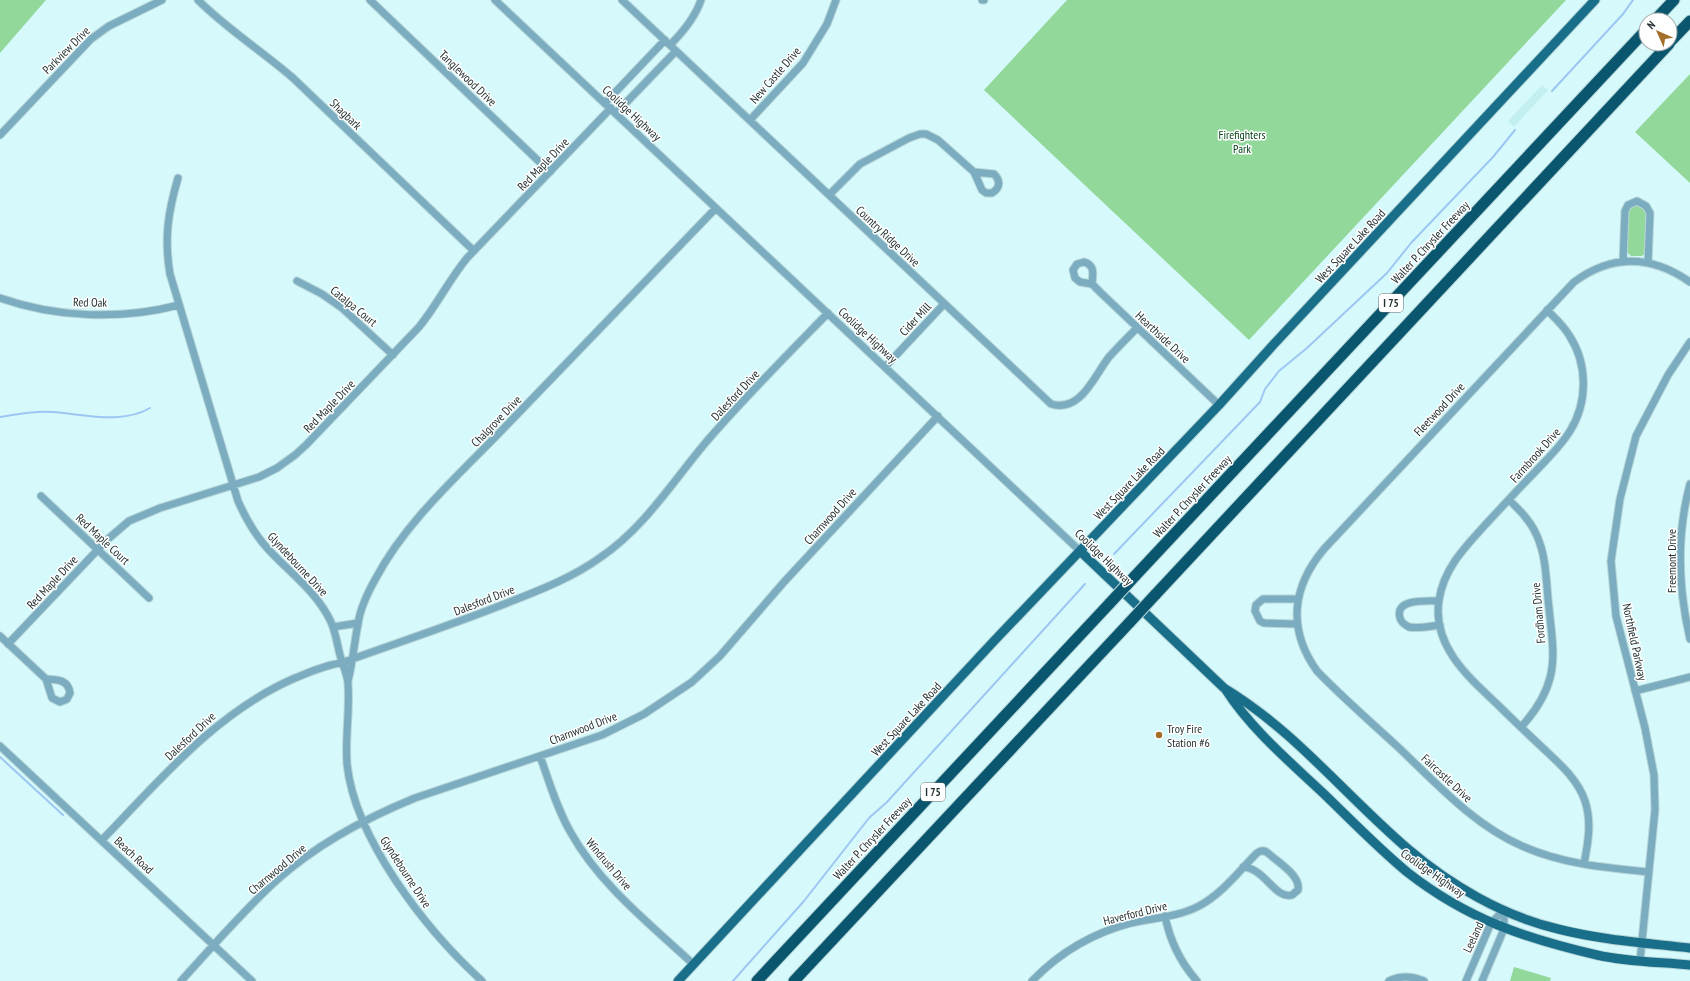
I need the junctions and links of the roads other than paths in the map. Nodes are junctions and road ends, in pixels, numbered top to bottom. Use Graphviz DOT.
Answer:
graph roads {
  1 [pos="162,0"];
  2 [pos="198,0"];
  3 [pos="370,0"];
  4 [pos="495,0"];
  5 [pos="622,0"];
  6 [pos="701,0"];
  7 [pos="836,0"];
  8 [pos="1595,0"];
  9 [pos="1674,0"];
  10 [pos="1663,12"];
  11 [pos="1690,21"];
  12 [pos="1678,34"];
  13 [pos="1638,39"];
  14 [pos="670,45"];
  15 [pos="1661,52"];
  16 [pos="611,108"];
  17 [pos="750,120"];
  18 [pos="0,135"];
  19 [pos="550,172"];
  20 [pos="974,172"];
  21 [pos="178,178"];
  22 [pos="828,195"];
  23 [pos="716,208"];
  24 [pos="474,252"];
  25 [pos="1623,262"];
  26 [pos="1648,263"];
  27 [pos="297,281"];
  28 [pos="1690,282"];
  29 [pos="1092,284"];
  30 [pos="0,298"];
  31 [pos="944,304"];
  32 [pos="179,305"];
  33 [pos="1547,310"];
  34 [pos="828,313"];
  35 [pos="1137,328"];
  36 [pos="1690,342"];
  37 [pos="393,355"];
  38 [pos="885,367"];
  39 [pos="1220,405"];
  40 [pos="938,416"];
  41 [pos="1690,484"];
  42 [pos="233,486"];
  43 [pos="41,496"];
  44 [pos="1509,500"];
  45 [pos="98,549"];
  46 [pos="1080,551"];
  47 [pos="150,598"];
  48 [pos="1298,599"];
  49 [pos="1439,601"];
  50 [pos="1297,611"];
  51 [pos="358,623"];
  52 [pos="1297,624"];
  53 [pos="1440,625"];
  54 [pos="333,627"];
  55 [pos="0,636"];
  56 [pos="1690,639"];
  57 [pos="8,644"];
  58 [pos="354,659"];
  59 [pos="341,663"];
  60 [pos="1690,677"];
  61 [pos="46,679"];
  62 [pos="348,682"];
  63 [pos="1224,688"];
  64 [pos="1635,691"];
  65 [pos="1521,727"];
  66 [pos="0,746"];
  67 [pos="540,756"];
  68 [pos="363,822"];
  69 [pos="102,840"];
  70 [pos="1584,864"];
  71 [pos="1243,868"];
  72 [pos="1649,872"];
  73 [pos="1504,910"];
  74 [pos="1165,916"];
  75 [pos="1491,923"];
  76 [pos="1504,929"];
  77 [pos="1642,943"];
  78 [pos="214,945"];
  79 [pos="1690,948"];
  80 [pos="1640,960"];
  81 [pos="693,964"];
  82 [pos="1690,965"];
  83 [pos="182,981"];
  84 [pos="252,981"];
  85 [pos="482,981"];
  86 [pos="678,981"];
  87 [pos="757,981"];
  88 [pos="794,981"];
  89 [pos="1032,981"];
  90 [pos="1197,981"];
  91 [pos="1389,981"];
  92 [pos="1424,981"];
  93 [pos="1466,981"];
  94 [pos="1482,981"];
  1 -- 18 [label="street, Parkview Drive"];
  2 -- 24 [label="street, Shagbark"];
  3 -- 19 [label="street, Tanglewood Drive"];
  4 -- 16 [label="street, Coolidge Highway"];
  5 -- 14 [label="street, Country Ridge Drive"];
  6 -- 14 [label="street"];
  7 -- 17 [label="street, New Castle Drive"];
  8 -- 39 [label="main road, West Square Lake Road"];
  9 -- 10 [label="highway"];
  11 -- 12 [label="highway, I 75"];
  13 -- 87 [label="highway, Walter P. Chrysler Freeway / I 75, bridge"];
  14 -- 16 [label="street"];
  14 -- 16 [label="street"];
  14 -- 17 [label="street, Country Ridge Drive"];
  15 -- 88 [label="highway, I 75, bridge"];
  16 -- 19 [label="street, Red Maple Drive"];
  16 -- 23 [label="street, Coolidge Highway"];
  17 -- 22 [label="street, Country Ridge Drive"];
  19 -- 24 [label="street, Red Maple Drive"];
  20 -- 22 [label="street"];
  21 -- 32 [label="street, Glyndebourne Drive"];
  22 -- 31 [label="street, Country Ridge Drive"];
  23 -- 34 [label="street, Coolidge Highway"];
  23 -- 51 [label="street, Chalgrove Drive"];
  24 -- 37 [label="street, Red Maple Drive"];
  25 -- 26 [label="street, Fleetwood Drive"];
  25 -- 26 [label="street"];
  25 -- 33 [label="street, Fleetwood Drive"];
  26 -- 28 [label="street, Fleetwood Drive"];
  27 -- 37 [label="street, Catalpa Court"];
  29 -- 35 [label="street, Hearthside Drive"];
  30 -- 32 [label="street, Red Oak"];
  31 -- 35 [label="street, Country Ridge Drive"];
  31 -- 38 [label="street, Cider Mill"];
  32 -- 42 [label="street, Glyndebourne Drive"];
  33 -- 44 [label="street, Farmbrook Drive"];
  33 -- 48 [label="street, Fleetwood Drive"];
  34 -- 38 [label="street, Coolidge Highway"];
  34 -- 58 [label="street, Dalesford Drive"];
  35 -- 39 [label="street, Hearthside Drive"];
  36 -- 64 [label="street, Northfield Parkway"];
  37 -- 42 [label="street, Red Maple Drive"];
  38 -- 40 [label="street, Coolidge Highway"];
  39 -- 46 [label="main road, West Square Lake Road"];
  40 -- 46 [label="street, Coolidge Highway"];
  40 -- 67 [label="street, Charnwood Drive"];
  41 -- 56 [label="street, Freemont Drive"];
  42 -- 45 [label="street, Red Maple Drive"];
  42 -- 54 [label="street, Glyndebourne Drive"];
  43 -- 45 [label="street, Red Maple Court"];
  44 -- 49 [label="street, Farmbrook Drive"];
  44 -- 65 [label="street, Fordham Drive"];
  45 -- 47 [label="street, Red Maple Court"];
  45 -- 57 [label="street, Red Maple Drive"];
  46 -- 63 [label="main road, Coolidge Highway"];
  46 -- 81 [label="main road, West Square Lake Road"];
  48 -- 50 [label="street, Fleetwood Drive"];
  48 -- 52 [label="street"];
  49 -- 53 [label="street, Farmbrook Drive"];
  49 -- 53 [label="street"];
  50 -- 52 [label="street, Faircastle Drive"];
  51 -- 54 [label="street"];
  51 -- 58 [label="street, Chalgrove Drive"];
  52 -- 70 [label="street, Faircastle Drive"];
  53 -- 65 [label="street, Farmbrook Drive"];
  54 -- 59 [label="street, Glyndebourne Drive"];
  55 -- 57 [label="street"];
  57 -- 61 [label="street"];
  58 -- 59 [label="street, Dalesford Drive"];
  58 -- 62 [label="street, Chalgrove Drive"];
  59 -- 62 [label="street, Glyndebourne Drive"];
  59 -- 69 [label="street, Dalesford Drive"];
  60 -- 64 [label="street"];
  62 -- 68 [label="street, Glyndebourne Drive"];
  63 -- 73 [label="main road, Coolidge Highway"];
  63 -- 75 [label="main road, Coolidge Highway"];
  64 -- 72 [label="street, Northfield Parkway"];
  65 -- 70 [label="street, Farmbrook Drive"];
  66 -- 69 [label="street, Beach Road"];
  67 -- 68 [label="street, Charnwood Drive"];
  67 -- 81 [label="street, Windrush Drive"];
  68 -- 78 [label="street, Charnwood Drive"];
  68 -- 85 [label="street, Glyndebourne Drive"];
  69 -- 78 [label="street, Beach Road"];
  70 -- 72 [label="street, Faircastle Drive"];
  71 -- 71 [label="street, Haverford Drive"];
  71 -- 74 [label="street, Haverford Drive"];
  72 -- 77 [label="street, Northfield Parkway"];
  73 -- 75 [label="street, Leeland"];
  73 -- 76 [label="street, Leeland"];
  73 -- 77 [label="main road, Coolidge Highway"];
  74 -- 89 [label="street, Haverford Drive"];
  74 -- 90 [label="street"];
  75 -- 76 [label="main road, Coolidge Highway"];
  75 -- 93 [label="street, Leeland"];
  76 -- 80 [label="main road, Coolidge Highway"];
  76 -- 94 [label="street, Leeland"];
  77 -- 79 [label="main road, Coolidge Highway"];
  77 -- 80 [label="street, Northfield Parkway"];
  78 -- 83 [label="street, Charnwood Drive"];
  78 -- 84 [label="street, Beach Road"];
  80 -- 82 [label="main road, Coolidge Highway"];
  81 -- 86 [label="main road, West Square Lake Road"];
  91 -- 92 [label="street"];
}
